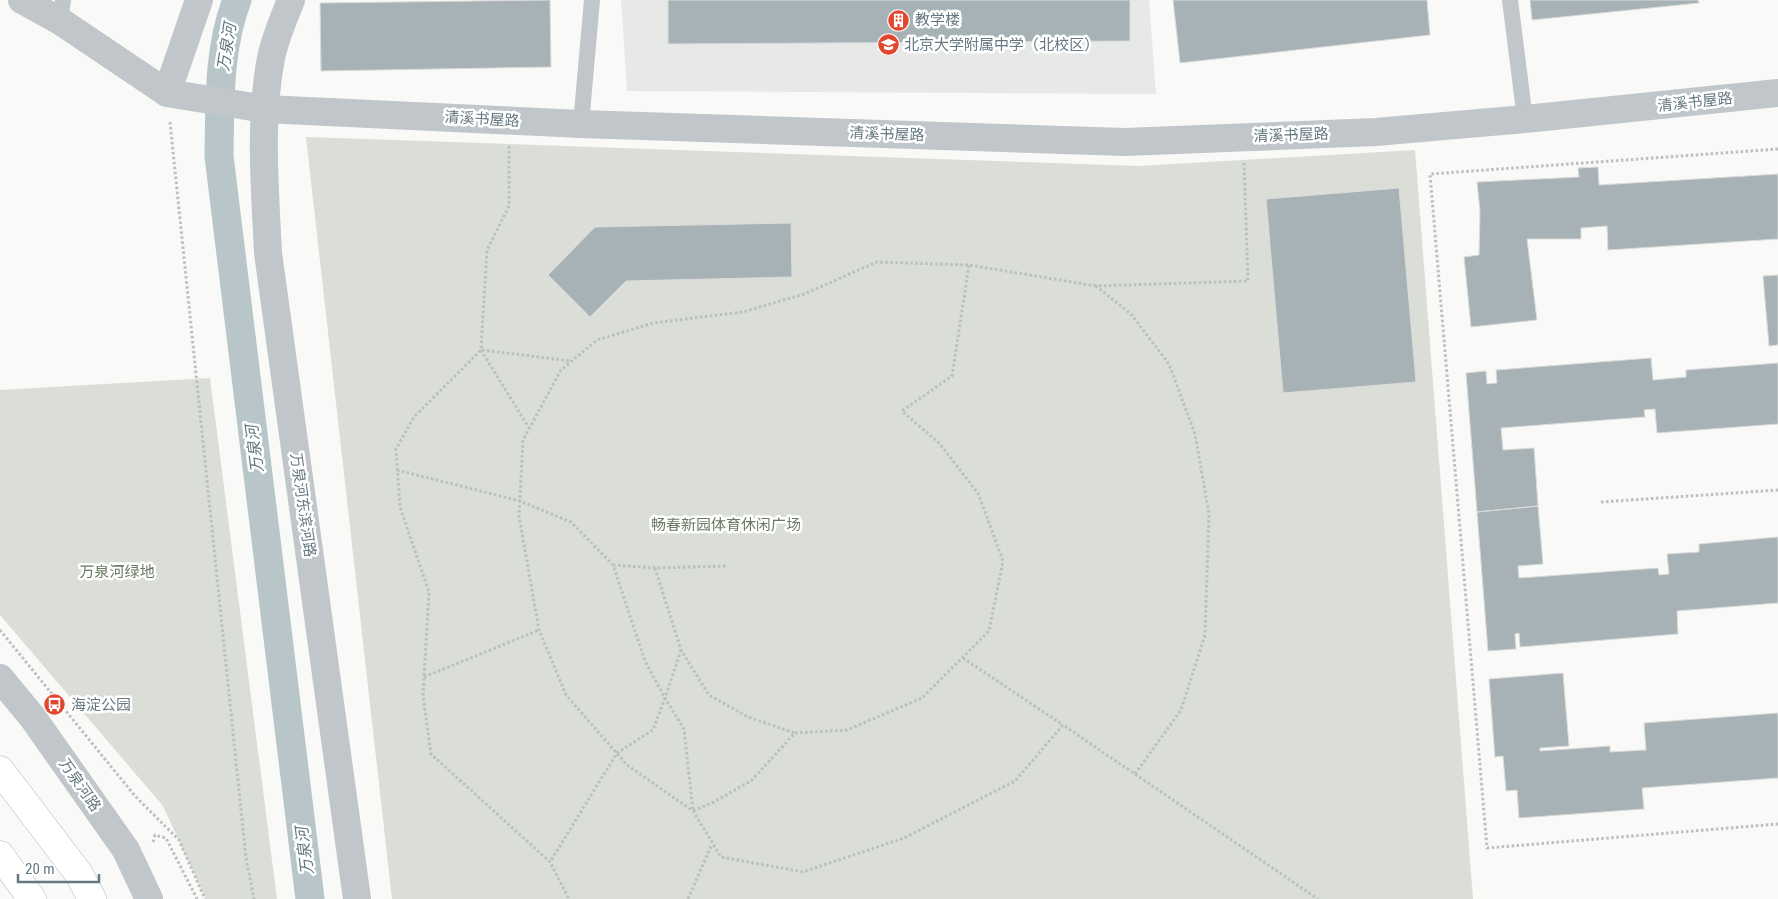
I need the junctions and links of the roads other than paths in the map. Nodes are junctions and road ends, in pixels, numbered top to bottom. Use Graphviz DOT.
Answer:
graph roads {
  1 [pos="22,0"];
  2 [pos="199,0"];
  3 [pos="292,0"];
  4 [pos="592,0"];
  5 [pos="1510,0"];
  6 [pos="61,10"];
  7 [pos="168,93"];
  8 [pos="1778,94"];
  9 [pos="265,109"];
  10 [pos="1525,119"];
  11 [pos="581,124"];
  12 [pos="0,678"];
  13 [pos="0,770"];
  14 [pos="0,855"];
  15 [pos="32,899"];
  16 [pos="92,899"];
  17 [pos="149,899"];
  18 [pos="357,899"];
  1 -- 6 [label="street, 清溪书屋路"];
  2 -- 7 [label="street"];
  3 -- 9 [label="street, 万泉河东滨河路"];
  4 -- 11 [label="lane"];
  5 -- 10 [label="lane"];
  6 -- 7 [label="street, 清溪书屋路"];
  7 -- 9 [label="street, 清溪书屋路"];
  8 -- 10 [label="street, 清溪书屋路"];
  9 -- 11 [label="street, 清溪书屋路"];
  9 -- 18 [label="street, 万泉河东滨河路"];
  10 -- 11 [label="street, 清溪书屋路"];
  12 -- 17 [label="street, 万泉河路"];
  13 -- 16 [label="highway"];
  14 -- 15 [label="highway"];
}
